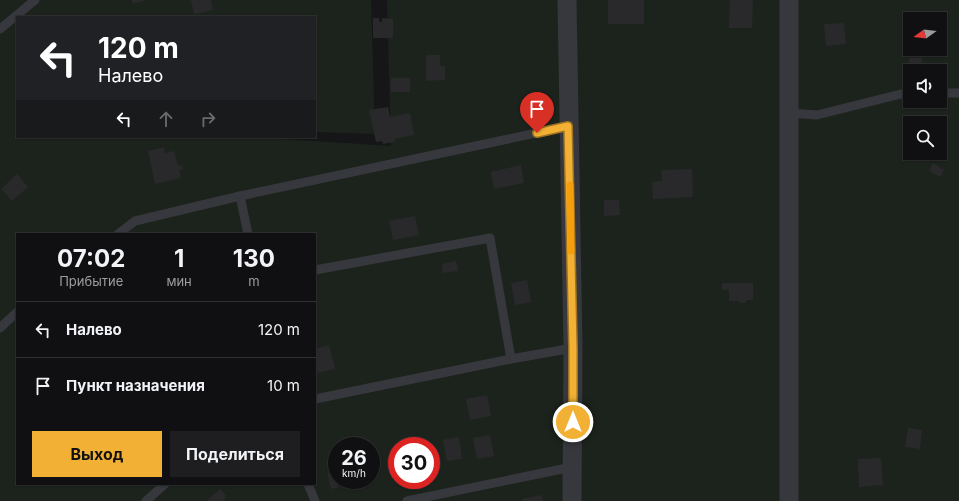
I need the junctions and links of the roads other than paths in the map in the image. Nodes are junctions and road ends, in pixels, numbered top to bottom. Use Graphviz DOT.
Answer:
graph roads {
  1 [pos="35,0"];
  2 [pos="567,0"];
  3 [pos="789,0"];
  4 [pos="0,29"];
  5 [pos="959,92"];
  6 [pos="947,93"];
  7 [pos="903,94"];
  8 [pos="789,113"];
  9 [pos="568,126"];
  10 [pos="240,196"];
  11 [pos="119,233"];
  12 [pos="248,233"];
  13 [pos="316,270"];
  14 [pos="16,313"];
  15 [pos="0,328"];
  16 [pos="573,348"];
  17 [pos="511,359"];
  18 [pos="316,398"];
  19 [pos="572,467"];
  20 [pos="164,485"];
  21 [pos="308,485"];
  22 [pos="146,501"];
  23 [pos="315,501"];
  24 [pos="408,501"];
  25 [pos="572,501"];
  26 [pos="790,501"];
  1 -- 4 [label="lane"];
  2 -- 9 [label="street"];
  3 -- 8 [label="street"];
  5 -- 6 [label="lane"];
  7 -- 8 [label="lane"];
  8 -- 26 [label="street"];
  9 -- 10 [label="lane"];
  9 -- 16 [label="street"];
  10 -- 11 [label="lane"];
  10 -- 12 [label="lane"];
  13 -- 17 [label="lane"];
  14 -- 15 [label="lane"];
  16 -- 17 [label="lane"];
  16 -- 19 [label="street"];
  17 -- 18 [label="lane"];
  19 -- 24 [label="lane"];
  19 -- 25 [label="street"];
  20 -- 22 [label="lane"];
  21 -- 23 [label="lane"];
}
